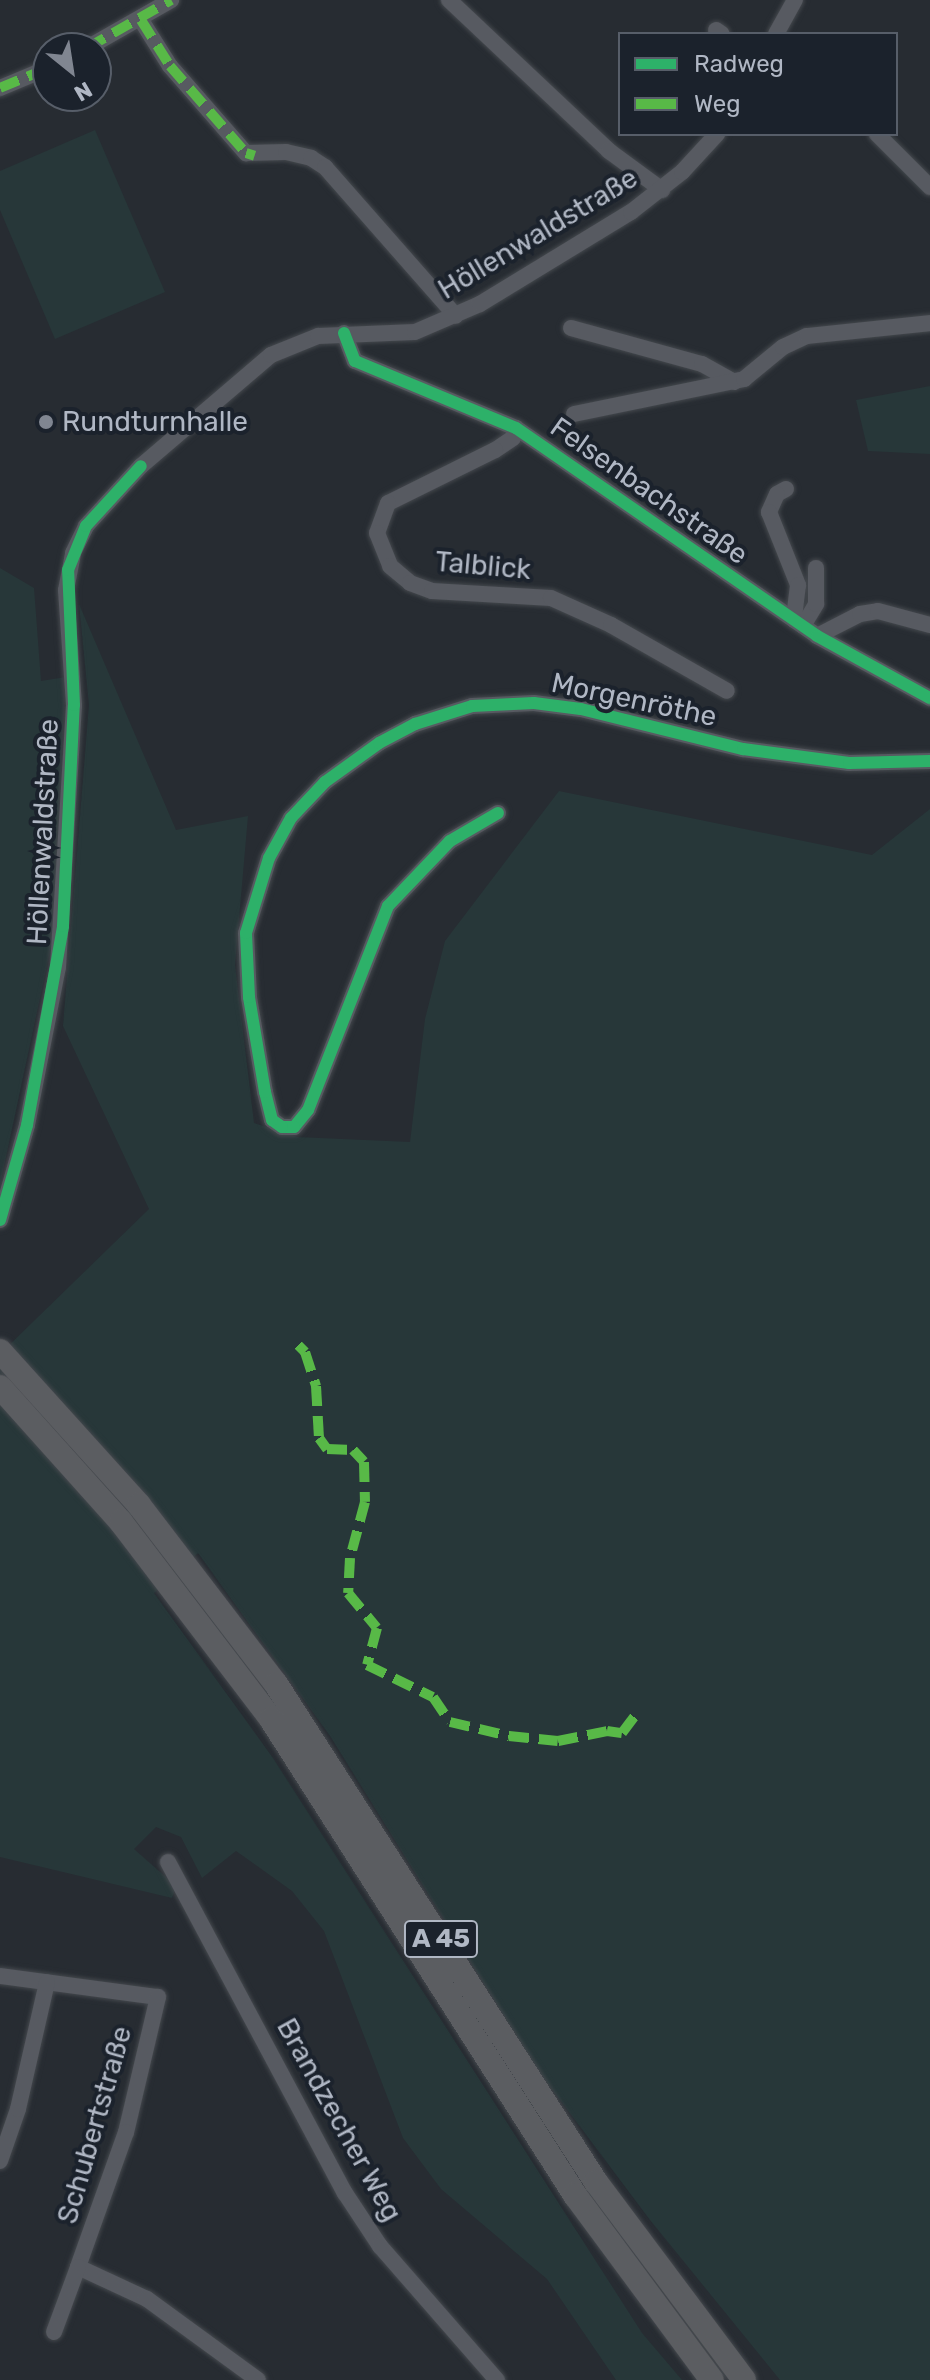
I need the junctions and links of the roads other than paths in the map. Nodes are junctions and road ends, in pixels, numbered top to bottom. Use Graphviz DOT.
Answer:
graph roads {
  1 [pos="171,0"];
  2 [pos="449,0"];
  3 [pos="795,0"];
  4 [pos="141,20"];
  5 [pos="777,32"];
  6 [pos="112,35"];
  7 [pos="32,75"];
  8 [pos="0,88"];
  9 [pos="715,136"];
  10 [pos="879,136"];
  11 [pos="930,187"];
  12 [pos="662,190"];
  13 [pos="456,316"];
  14 [pos="930,323"];
  15 [pos="571,328"];
  16 [pos="344,333"];
  17 [pos="734,382"];
  18 [pos="574,414"];
  19 [pos="516,428"];
  20 [pos="786,489"];
  21 [pos="816,568"];
  22 [pos="930,625"];
  23 [pos="805,627"];
  24 [pos="727,691"];
  25 [pos="930,698"];
  26 [pos="930,761"];
  27 [pos="498,813"];
  28 [pos="0,1220"];
  29 [pos="0,1351"];
  30 [pos="0,1387"];
  31 [pos="217,1625"];
  32 [pos="168,1862"];
  33 [pos="0,1976"];
  34 [pos="47,1982"];
  35 [pos="0,2161"];
  36 [pos="78,2267"];
  37 [pos="54,2332"];
  38 [pos="258,2380"];
  39 [pos="497,2380"];
  40 [pos="712,2380"];
  41 [pos="744,2380"];
  1 -- 4 [label="street"];
  2 -- 12 [label="street"];
  3 -- 5 [label="street"];
  4 -- 6 [label="street"];
  4 -- 13 [label="street"];
  7 -- 8 [label="street"];
  9 -- 12 [label="street, Höllenwaldstraße"];
  10 -- 11 [label="street"];
  12 -- 13 [label="street, Höllenwaldstraße"];
  13 -- 16 [label="street, Höllenwaldstraße"];
  14 -- 17 [label="street"];
  15 -- 17 [label="street"];
  16 -- 19 [label="street, Felsenbachstraße"];
  16 -- 28 [label="street, Höllenwaldstraße"];
  17 -- 18 [label="street"];
  19 -- 23 [label="street, Felsenbachstraße"];
  19 -- 24 [label="street, Talblick"];
  20 -- 23 [label="street"];
  21 -- 23 [label="street"];
  22 -- 23 [label="street"];
  23 -- 25 [label="street, Felsenbachstraße"];
  26 -- 27 [label="street, Morgenröthe"];
  29 -- 31 [label="highway, A 45"];
  30 -- 31 [label="highway, A 45"];
  31 -- 40 [label="highway, A 45"];
  31 -- 41 [label="highway, A 45"];
  32 -- 39 [label="street, Brandzecher Weg"];
  33 -- 34 [label="street"];
  34 -- 35 [label="street"];
  34 -- 36 [label="street, Schubertstraße"];
  36 -- 37 [label="street, Schubertstraße"];
  36 -- 38 [label="street, Schubertstraße"];
}
